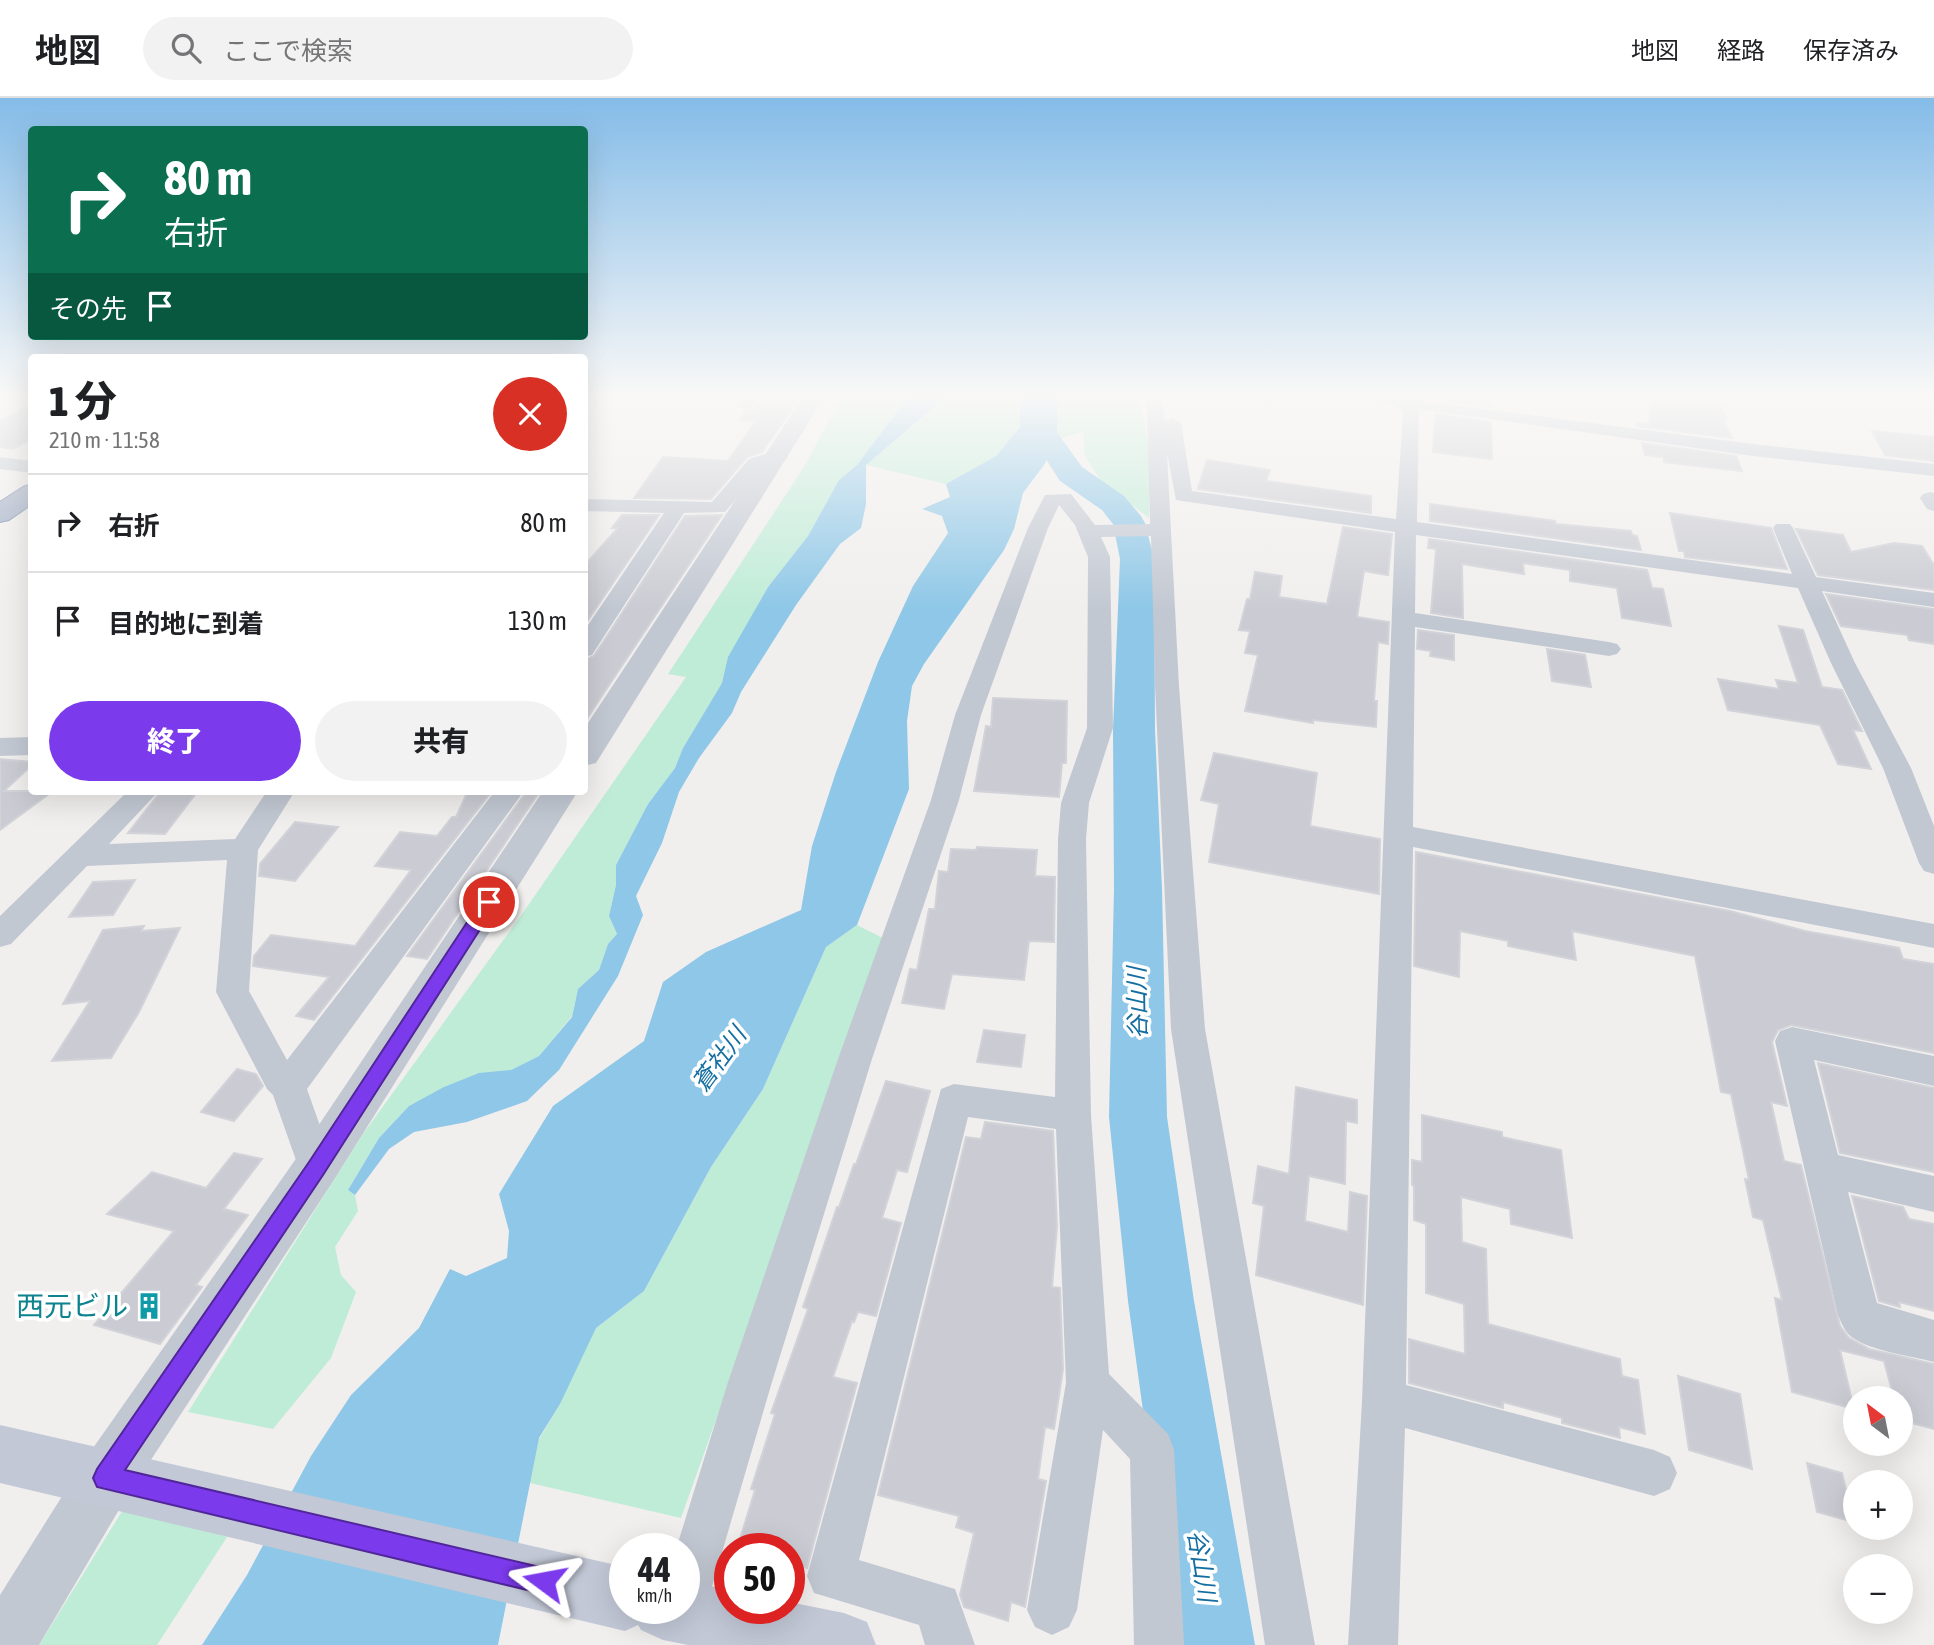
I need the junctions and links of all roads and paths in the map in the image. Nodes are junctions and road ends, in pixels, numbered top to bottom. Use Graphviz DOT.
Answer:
graph roads {
  1 [pos="754,465"];
  2 [pos="773,465"];
  3 [pos="1157,465"];
  4 [pos="1179,465"];
  5 [pos="1409,465"];
  6 [pos="1890,465"];
  7 [pos="1934,470"];
  8 [pos="28,495"];
  9 [pos="588,505"];
  10 [pos="678,507"];
  11 [pos="0,514"];
  12 [pos="1406,528"];
  13 [pos="1783,528"];
  14 [pos="1160,530"];
  15 [pos="1089,531"];
  16 [pos="1808,583"];
  17 [pos="1934,600"];
  18 [pos="1404,618"];
  19 [pos="588,644"];
  20 [pos="1609,649"];
  21 [pos="28,746"];
  22 [pos="0,747"];
  23 [pos="588,749"];
  24 [pos="141,795"];
  25 [pos="278,795"];
  26 [pos="507,795"];
  27 [pos="558,795"];
  28 [pos="1398,834"];
  29 [pos="243,849"];
  30 [pos="82,856"];
  31 [pos="1934,863"];
  32 [pos="0,934"];
  33 [pos="1934,936"];
  34 [pos="1934,1071"];
  35 [pos="288,1086"];
  36 [pos="1073,1115"];
  37 [pos="316,1168"];
  38 [pos="1823,1169"];
  39 [pos="1934,1194"];
  40 [pos="1934,1341"];
  41 [pos="1088,1383"];
  42 [pos="1384,1401"];
  43 [pos="0,1454"];
  44 [pos="1654,1473"];
  45 [pos="122,1483"];
  46 [pos="694,1533"];
  47 [pos="609,1593"];
  48 [pos="1052,1611"];
  49 [pos="700,1613"];
  50 [pos="4,1645"];
  51 [pos="844,1645"];
  52 [pos="950,1645"];
  53 [pos="1159,1645"];
  54 [pos="1290,1645"];
  55 [pos="1373,1645"];
  1 -- 10 [label="street"];
  2 -- 23 [label="street"];
  3 -- 14 [label="street"];
  4 -- 12 [label="street"];
  5 -- 12 [label="street"];
  6 -- 7 [label="street"];
  8 -- 11 [label="highway"];
  9 -- 10 [label="street"];
  10 -- 19 [label="street"];
  12 -- 16 [label="street"];
  12 -- 18 [label="street"];
  13 -- 16 [label="street"];
  14 -- 15 [label="street"];
  14 -- 54 [label="street"];
  15 -- 36 [label="street"];
  15 -- 46 [label="street"];
  16 -- 17 [label="street"];
  16 -- 31 [label="street"];
  18 -- 20 [label="street"];
  18 -- 28 [label="street"];
  21 -- 22 [label="street"];
  24 -- 30 [label="street"];
  25 -- 29 [label="street"];
  26 -- 35 [label="street"];
  27 -- 37 [label="street"];
  28 -- 33 [label="street"];
  28 -- 42 [label="street"];
  29 -- 30 [label="street"];
  29 -- 35 [label="street"];
  30 -- 32 [label="street"];
  34 -- 38 [label="street"];
  35 -- 37 [label="street"];
  36 -- 41 [label="street"];
  36 -- 52 [label="street"];
  37 -- 45 [label="street"];
  38 -- 39 [label="street"];
  38 -- 40 [label="street"];
  41 -- 48 [label="street"];
  41 -- 53 [label="street"];
  42 -- 44 [label="street"];
  42 -- 55 [label="street"];
  43 -- 45 [label="main road"];
  45 -- 47 [label="main road"];
  45 -- 50 [label="street"];
  49 -- 51 [label="main road"];
}
